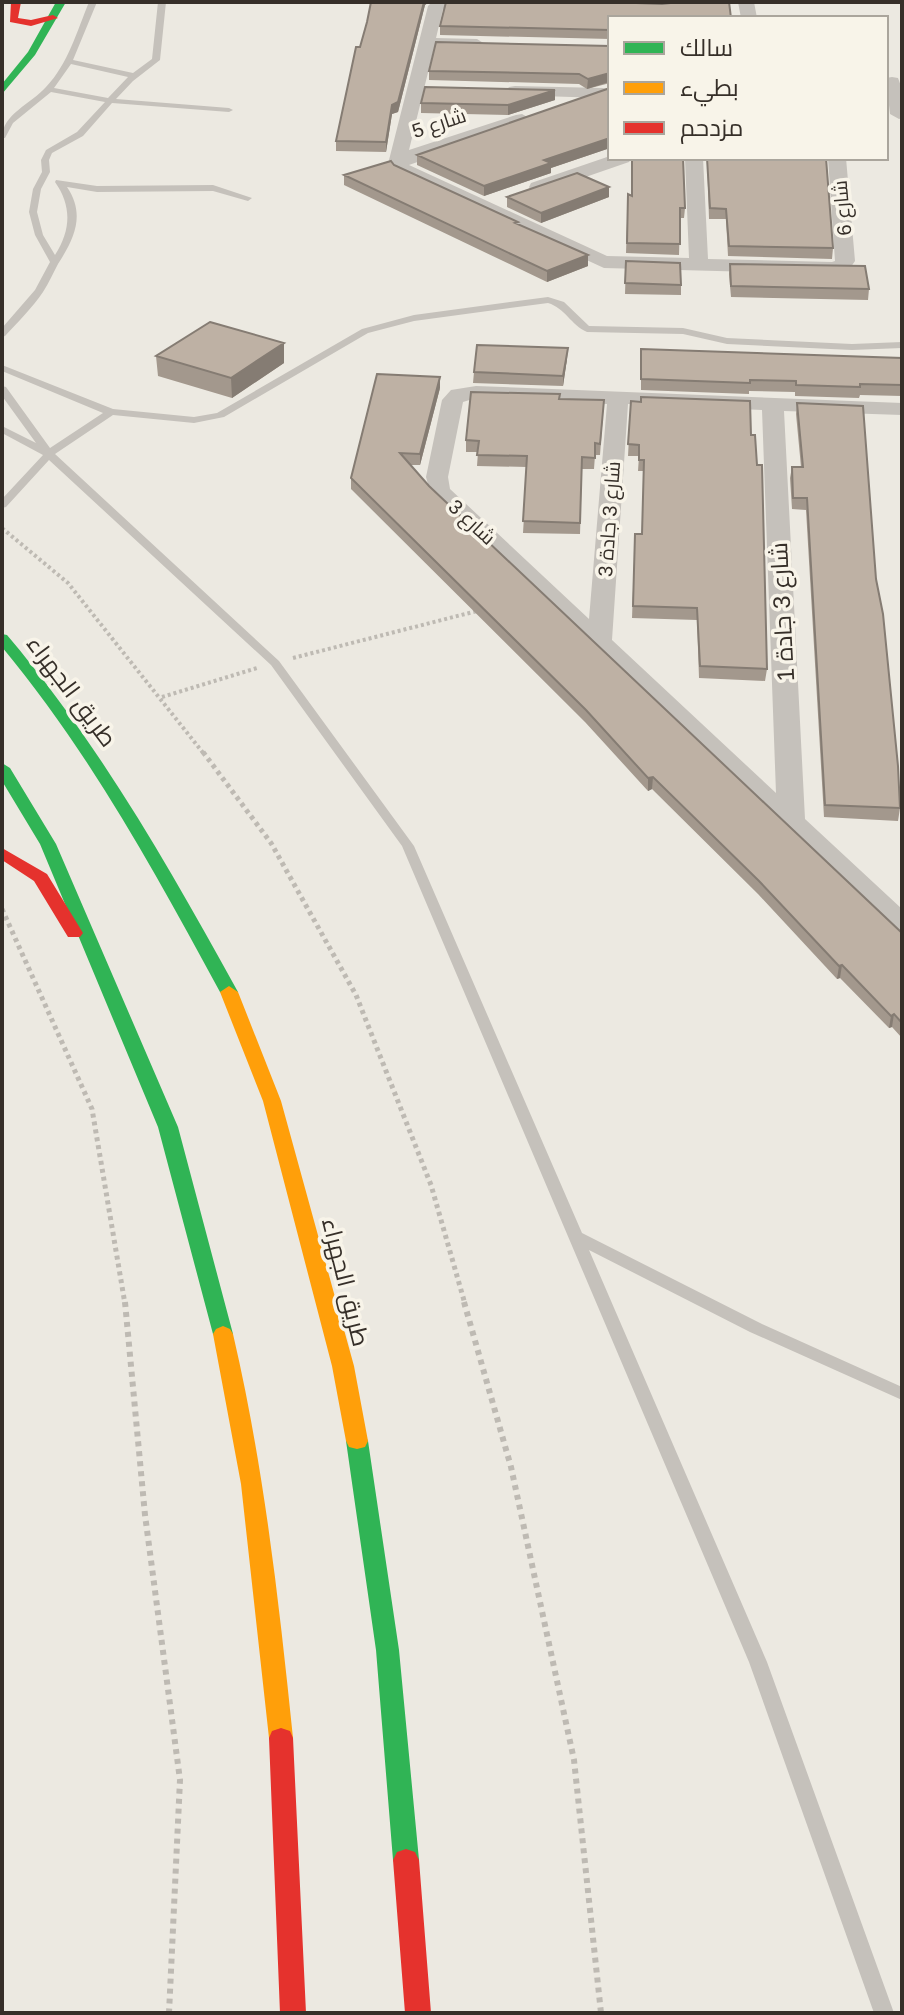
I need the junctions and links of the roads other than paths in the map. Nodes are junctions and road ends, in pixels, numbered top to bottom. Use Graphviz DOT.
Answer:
graph roads {
  1 [pos="8,2"];
  2 [pos="16,2"];
  3 [pos="93,2"];
  4 [pos="162,2"];
  5 [pos="440,3"];
  6 [pos="57,10"];
  7 [pos="2,14"];
  8 [pos="427,43"];
  9 [pos="488,44"];
  10 [pos="69,61"];
  11 [pos="136,76"];
  12 [pos="893,82"];
  13 [pos="49,89"];
  14 [pos="495,90"];
  15 [pos="2,91"];
  16 [pos="606,92"];
  17 [pos="111,101"];
  18 [pos="229,110"];
  19 [pos="896,114"];
  20 [pos="6,123"];
  21 [pos="2,136"];
  22 [pos="398,160"];
  23 [pos="617,160"];
  24 [pos="694,160"];
  25 [pos="837,160"];
  26 [pos="46,172"];
  27 [pos="62,184"];
  28 [pos="248,198"];
  29 [pos="483,206"];
  30 [pos="55,262"];
  31 [pos="699,265"];
  32 [pos="2,334"];
  33 [pos="902,345"];
  34 [pos="2,368"];
  35 [pos="2,389"];
  36 [pos="618,398"];
  37 [pos="773,404"];
  38 [pos="902,409"];
  39 [pos="111,412"];
  40 [pos="2,429"];
  41 [pos="49,454"];
  42 [pos="2,505"];
  43 [pos="2,638"];
  44 [pos="600,641"];
  45 [pos="2,768"];
  46 [pos="791,820"];
  47 [pos="2,853"];
  48 [pos="902,925"];
  49 [pos="118,1011"];
  50 [pos="575,1236"];
  51 [pos="902,1394"];
  52 [pos="293,2013"];
  53 [pos="418,2013"];
  54 [pos="884,2013"];
  1 -- 7 [label="main road"];
  2 -- 6 [label="main road"];
  3 -- 10 [label="lane"];
  4 -- 11 [label="lane"];
  5 -- 8 [label="street, شارع 5"];
  6 -- 15 [label="main road"];
  8 -- 9 [label="street"];
  8 -- 22 [label="street, شارع 5"];
  10 -- 11 [label="lane"];
  10 -- 13 [label="lane"];
  11 -- 17 [label="lane"];
  12 -- 19 [label="street"];
  13 -- 17 [label="lane"];
  13 -- 20 [label="lane"];
  14 -- 16 [label="street"];
  16 -- 22 [label="street, شارع 5"];
  17 -- 18 [label="lane"];
  17 -- 26 [label="lane"];
  20 -- 21 [label="lane"];
  22 -- 29 [label="street, شارع 6"];
  23 -- 29 [label="street"];
  24 -- 31 [label="street"];
  25 -- 31 [label="street, شارع 6"];
  26 -- 27 [label="lane"];
  26 -- 30 [label="lane"];
  27 -- 28 [label="lane"];
  27 -- 30 [label="lane"];
  29 -- 31 [label="street, شارع 6"];
  30 -- 32 [label="lane"];
  33 -- 39 [label="lane"];
  34 -- 39 [label="lane"];
  35 -- 41 [label="lane"];
  36 -- 37 [label="street, شارع 3"];
  36 -- 44 [label="street, شارع 3 جادة 3"];
  36 -- 44 [label="street, شارع 3"];
  37 -- 38 [label="street, شارع 3"];
  37 -- 46 [label="street, شارع 3 جادة 1"];
  39 -- 41 [label="lane"];
  40 -- 41 [label="lane"];
  41 -- 42 [label="lane"];
  41 -- 50 [label="lane"];
  43 -- 53 [label="main road, طريق الجهراء"];
  44 -- 46 [label="street, شارع 3"];
  45 -- 49 [label="main road"];
  46 -- 48 [label="street, شارع 3"];
  47 -- 49 [label="main road"];
  49 -- 52 [label="main road"];
  50 -- 51 [label="lane"];
  50 -- 54 [label="lane"];
}
